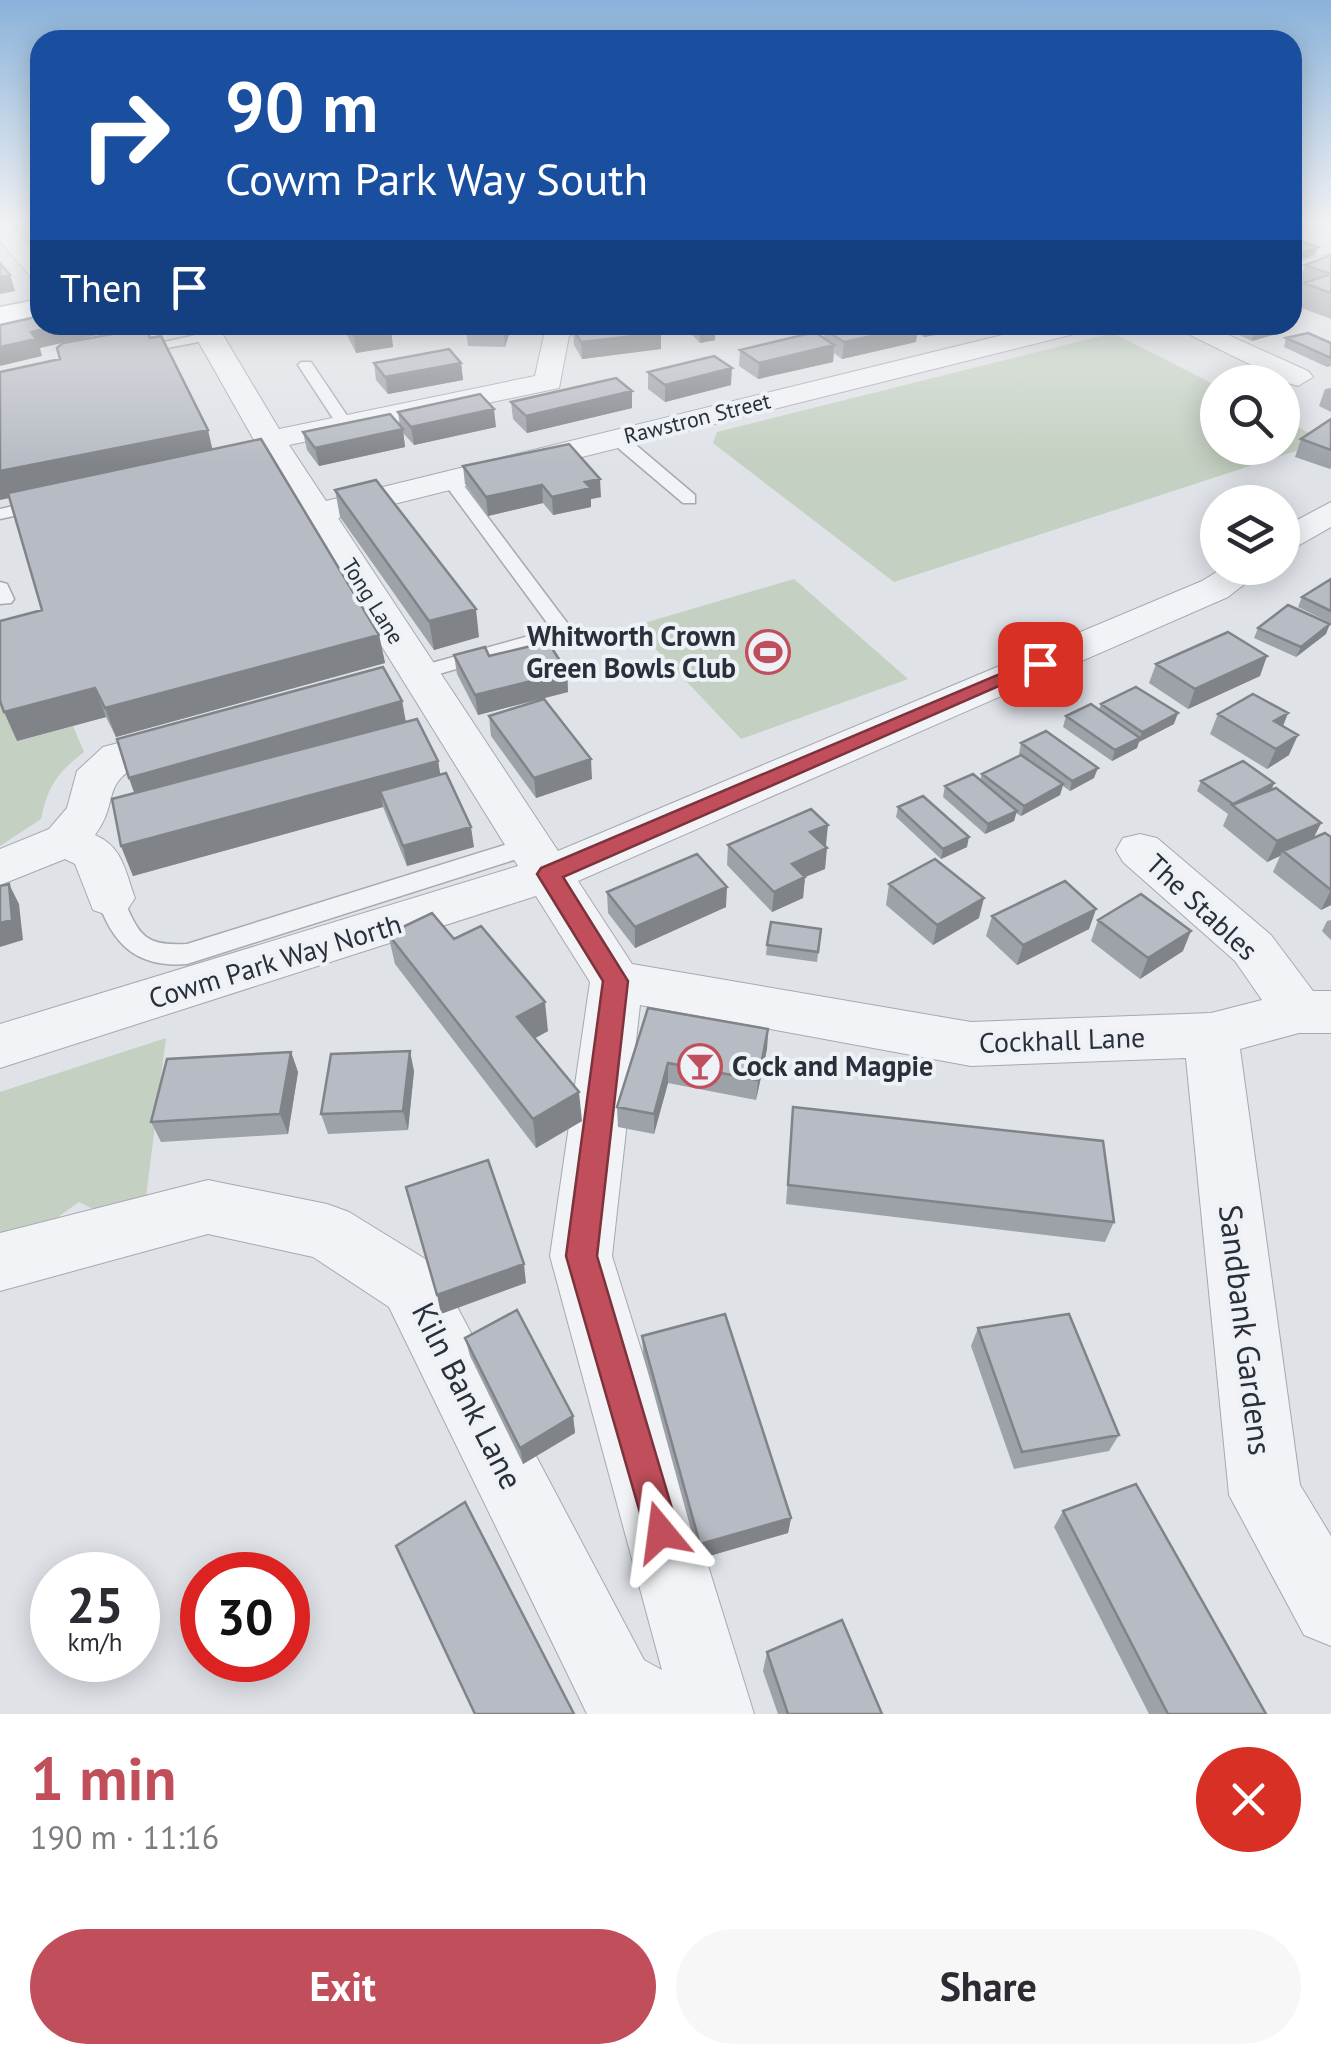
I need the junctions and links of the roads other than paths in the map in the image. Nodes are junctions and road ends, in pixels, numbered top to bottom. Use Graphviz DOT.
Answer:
graph roads {
  1 [pos="30,310"];
  2 [pos="0,316"];
  3 [pos="188,335"];
  4 [pos="209,335"];
  5 [pos="556,335"];
  6 [pos="1035,335"];
  7 [pos="1206,335"];
  8 [pos="128,352"];
  9 [pos="306,365"];
  10 [pos="1270,365"];
  11 [pos="344,422"];
  12 [pos="616,438"];
  13 [pos="269,450"];
  14 [pos="450,479"];
  15 [pos="688,499"];
  16 [pos="56,502"];
  17 [pos="1331,512"];
  18 [pos="318,513"];
  19 [pos="0,514"];
  20 [pos="1300,532"];
  21 [pos="1220,585"];
  22 [pos="399,679"];
  23 [pos="230,726"];
  24 [pos="66,840"];
  25 [pos="1140,850"];
  26 [pos="540,860"];
  27 [pos="0,868"];
  28 [pos="110,898"];
  29 [pos="616,981"];
  30 [pos="1315,1012"];
  31 [pos="1211,1035"];
  32 [pos="0,1046"];
  33 [pos="0,1262"];
  34 [pos="1331,1608"];
  35 [pos="661,1714"];
  36 [pos="714,1714"];
  1 -- 2 [label="main road"];
  3 -- 8 [label="lane"];
  4 -- 13 [label="street, Tong Lane"];
  5 -- 11 [label="street"];
  6 -- 12 [label="street, Rawstron Street"];
  7 -- 10 [label="street"];
  9 -- 11 [label="lane"];
  11 -- 13 [label="street"];
  12 -- 14 [label="street, Rawstron Street"];
  12 -- 15 [label="lane"];
  13 -- 18 [label="street, Tong Lane"];
  14 -- 18 [label="street, Rawstron Street"];
  14 -- 22 [label="lane"];
  16 -- 19 [label="lane"];
  17 -- 20 [label="street"];
  18 -- 22 [label="street, Tong Lane"];
  21 -- 26 [label="street, Cowm Park Way North"];
  22 -- 26 [label="street, Tong Lane"];
  23 -- 24 [label="street"];
  24 -- 27 [label="street"];
  24 -- 28 [label="street"];
  25 -- 30 [label="street, The Stables"];
  26 -- 28 [label="lane"];
  26 -- 29 [label="street, Tong Lane"];
  26 -- 32 [label="street, Cowm Park Way North"];
  29 -- 31 [label="street, Cockhall Lane"];
  29 -- 36 [label="street"];
  30 -- 31 [label="street, Cockhall Lane"];
  31 -- 34 [label="street, Sandbank Gardens"];
  33 -- 35 [label="street, Kiln Bank Lane"];
}
